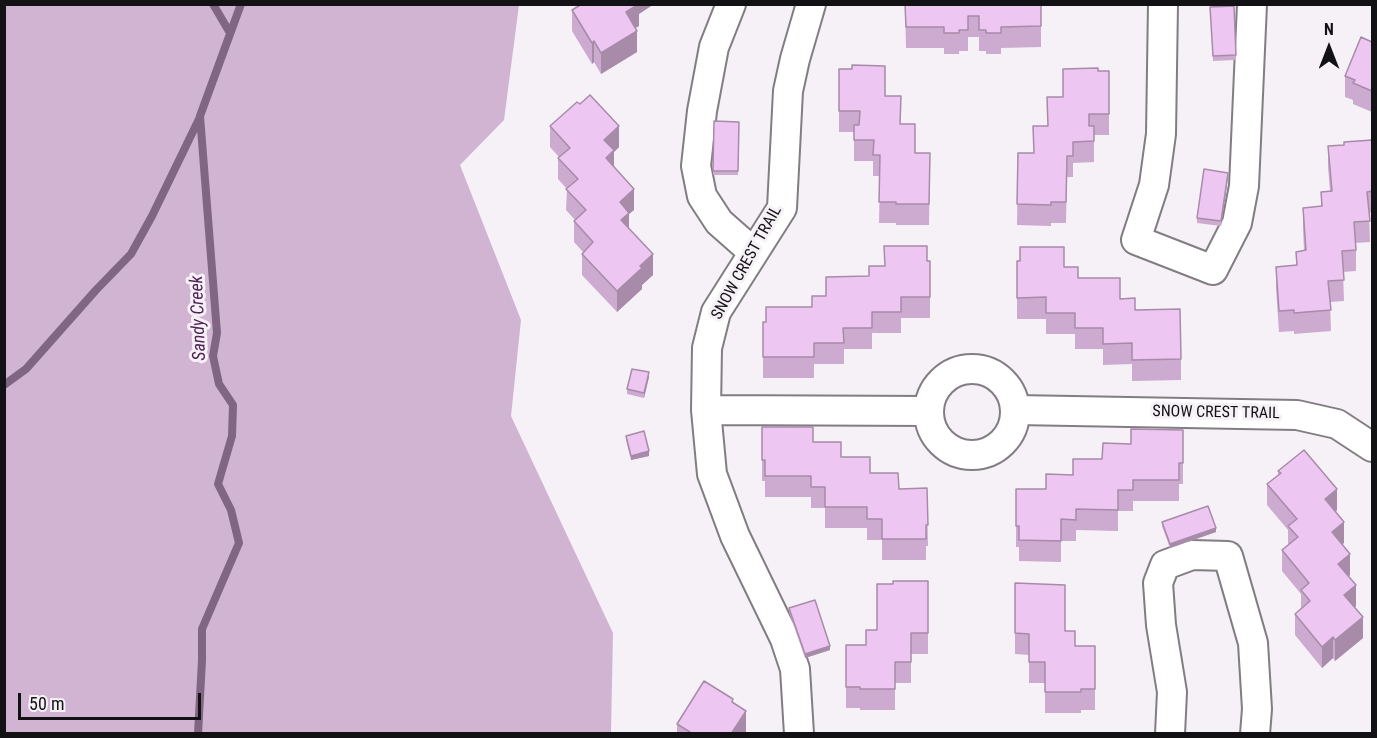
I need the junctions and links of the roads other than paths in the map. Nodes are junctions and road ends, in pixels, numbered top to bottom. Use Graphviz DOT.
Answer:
graph roads {
  1 [pos="731,4"];
  2 [pos="1163,4"];
  3 [pos="1252,4"];
  4 [pos="811,5"];
  5 [pos="753,252"];
  6 [pos="706,410"];
  7 [pos="1016,410"];
  8 [pos="929,411"];
  9 [pos="1372,447"];
  10 [pos="799,734"];
  11 [pos="1170,734"];
  12 [pos="1255,734"];
  1 -- 5 [label="street"];
  2 -- 3 [label="street"];
  4 -- 5 [label="street, SNOW CREST TRAIL"];
  5 -- 6 [label="street, SNOW CREST TRAIL"];
  6 -- 8 [label="street"];
  6 -- 10 [label="street, SNOW CREST TRAIL"];
  7 -- 8 [label="street"];
  7 -- 8 [label="street"];
  7 -- 9 [label="street, SNOW CREST TRAIL"];
  11 -- 12 [label="street"];
}
